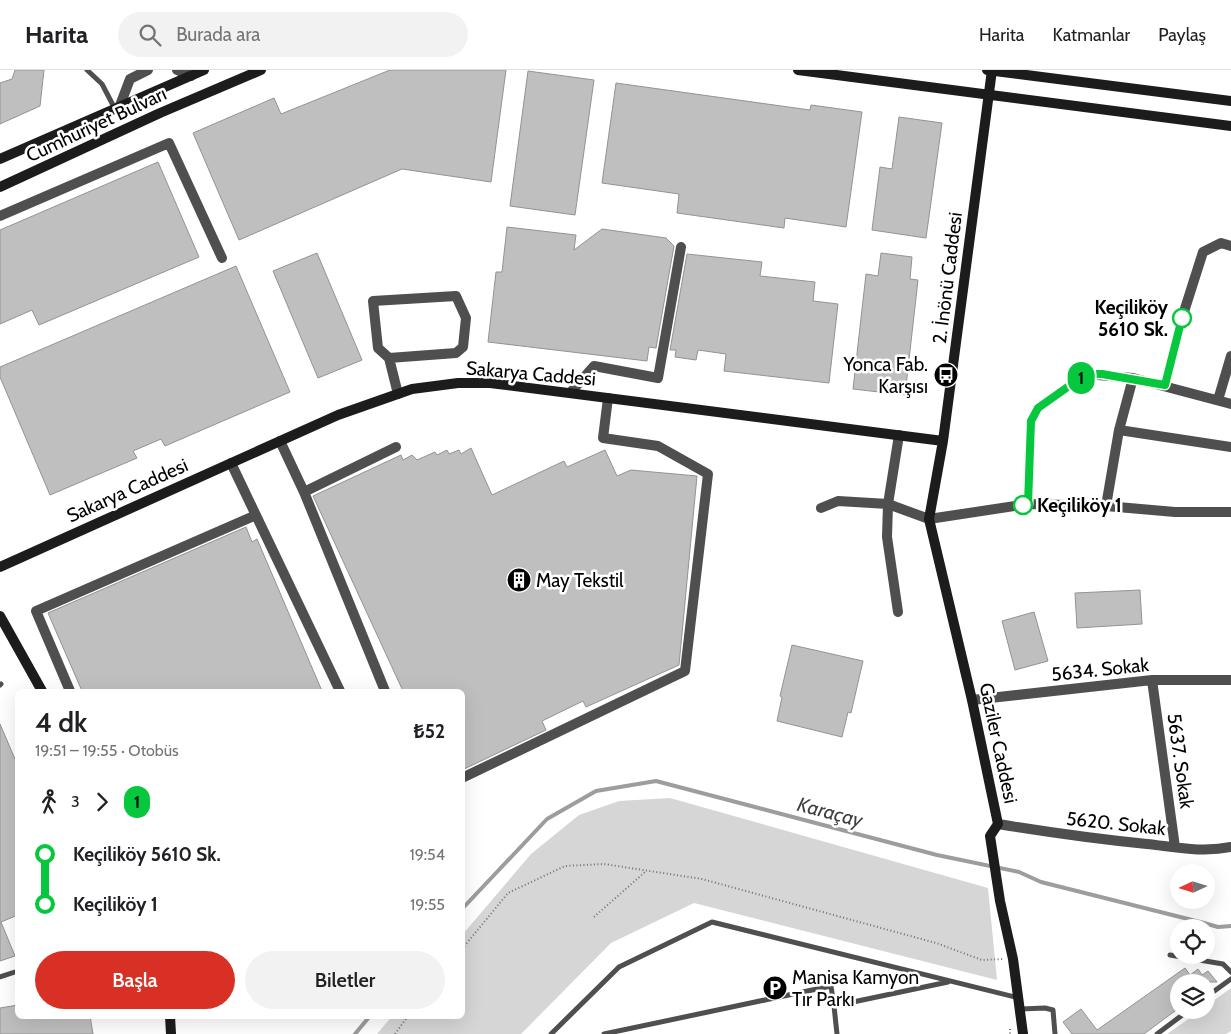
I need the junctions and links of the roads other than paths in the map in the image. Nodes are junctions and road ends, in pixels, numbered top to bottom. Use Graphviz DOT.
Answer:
graph roads {
  1 [pos="86,70"];
  2 [pos="148,70"];
  3 [pos="177,70"];
  4 [pos="204,70"];
  5 [pos="262,70"];
  6 [pos="798,70"];
  7 [pos="987,70"];
  8 [pos="992,70"];
  9 [pos="191,76"];
  10 [pos="988,93"];
  11 [pos="1231,102"];
  12 [pos="117,109"];
  13 [pos="1231,126"];
  14 [pos="0,160"];
  15 [pos="0,186"];
  16 [pos="0,216"];
  17 [pos="1231,246"];
  18 [pos="681,247"];
  19 [pos="222,258"];
  20 [pos="1231,356"];
  21 [pos="389,358"];
  22 [pos="1133,378"];
  23 [pos="1165,385"];
  24 [pos="570,393"];
  25 [pos="398,394"];
  26 [pos="608,398"];
  27 [pos="1218,400"];
  28 [pos="1231,404"];
  29 [pos="1119,430"];
  30 [pos="899,434"];
  31 [pos="280,441"];
  32 [pos="943,441"];
  33 [pos="396,447"];
  34 [pos="1231,447"];
  35 [pos="231,463"];
  36 [pos="304,492"];
  37 [pos="888,504"];
  38 [pos="1028,504"];
  39 [pos="1106,506"];
  40 [pos="821,508"];
  41 [pos="1231,512"];
  42 [pos="256,515"];
  43 [pos="929,519"];
  44 [pos="0,567"];
  45 [pos="898,612"];
  46 [pos="0,616"];
  47 [pos="1152,680"];
  48 [pos="1231,680"];
  49 [pos="41,689"];
  50 [pos="69,689"];
  51 [pos="339,689"];
  52 [pos="384,689"];
  53 [pos="972,700"];
  54 [pos="465,777"];
  55 [pos="998,824"];
  56 [pos="1175,847"];
  57 [pos="1231,847"];
  58 [pos="1215,963"];
  59 [pos="15,972"];
  60 [pos="1231,972"];
  61 [pos="0,977"];
  62 [pos="1231,978"];
  63 [pos="951,981"];
  64 [pos="1215,990"];
  65 [pos="1020,1004"];
  66 [pos="834,1006"];
  67 [pos="170,1019"];
  68 [pos="1177,1019"];
  69 [pos="171,1034"];
  70 [pos="551,1034"];
  71 [pos="604,1034"];
  72 [pos="837,1034"];
  73 [pos="1023,1034"];
  74 [pos="1054,1034"];
  75 [pos="1157,1034"];
  1 -- 12 [label="lane"];
  2 -- 12 [label="street"];
  3 -- 9 [label="street"];
  4 -- 9 [label="street, Cumhuriyet Bulvarı"];
  5 -- 15 [label="street, Cumhuriyet Bulvarı"];
  6 -- 10 [label="street"];
  7 -- 8 [label="street"];
  8 -- 10 [label="street, 2. İnönü Caddesi"];
  8 -- 11 [label="street"];
  9 -- 12 [label="street, Cumhuriyet Bulvarı"];
  10 -- 13 [label="street"];
  10 -- 32 [label="street, 2. İnönü Caddesi"];
  12 -- 14 [label="street, Cumhuriyet Bulvarı"];
  16 -- 19 [label="street"];
  17 -- 23 [label="street"];
  18 -- 24 [label="street"];
  20 -- 27 [label="street"];
  21 -- 21 [label="street"];
  21 -- 25 [label="street"];
  22 -- 23 [label="street"];
  22 -- 29 [label="street"];
  22 -- 38 [label="street"];
  23 -- 27 [label="street"];
  24 -- 25 [label="street, Sakarya Caddesi"];
  24 -- 26 [label="street, Sakarya Caddesi"];
  25 -- 31 [label="street, Sakarya Caddesi"];
  26 -- 30 [label="street, Sakarya Caddesi"];
  26 -- 54 [label="street"];
  27 -- 28 [label="street"];
  29 -- 34 [label="street"];
  29 -- 39 [label="street"];
  30 -- 32 [label="street, Sakarya Caddesi"];
  30 -- 37 [label="street"];
  31 -- 35 [label="street, Sakarya Caddesi"];
  31 -- 36 [label="street"];
  32 -- 43 [label="street, 2. İnönü Caddesi"];
  33 -- 36 [label="street"];
  35 -- 42 [label="street"];
  35 -- 44 [label="street, Sakarya Caddesi"];
  36 -- 52 [label="street"];
  37 -- 40 [label="street"];
  37 -- 43 [label="street"];
  37 -- 45 [label="street"];
  38 -- 39 [label="street"];
  38 -- 43 [label="street"];
  39 -- 41 [label="street"];
  42 -- 50 [label="street"];
  42 -- 51 [label="street"];
  43 -- 53 [label="street, Gaziler Caddesi"];
  46 -- 49 [label="street"];
  47 -- 48 [label="street, 5634. Sokak"];
  47 -- 53 [label="street, 5634. Sokak"];
  47 -- 56 [label="street, 5637. Sokak"];
  53 -- 55 [label="street, Gaziler Caddesi"];
  55 -- 56 [label="street, 5620. Sokak"];
  55 -- 65 [label="street, Gaziler Caddesi"];
  56 -- 57 [label="street, 5620. Sokak"];
  58 -- 60 [label="lane"];
  59 -- 61 [label="lane"];
  62 -- 64 [label="lane"];
  63 -- 65 [label="lane"];
  63 -- 66 [label="lane"];
  63 -- 70 [label="lane"];
  65 -- 73 [label="street, Gaziler Caddesi"];
  65 -- 74 [label="lane"];
  66 -- 71 [label="lane"];
  66 -- 72 [label="lane"];
  67 -- 69 [label="street"];
  68 -- 75 [label="lane"];
}
